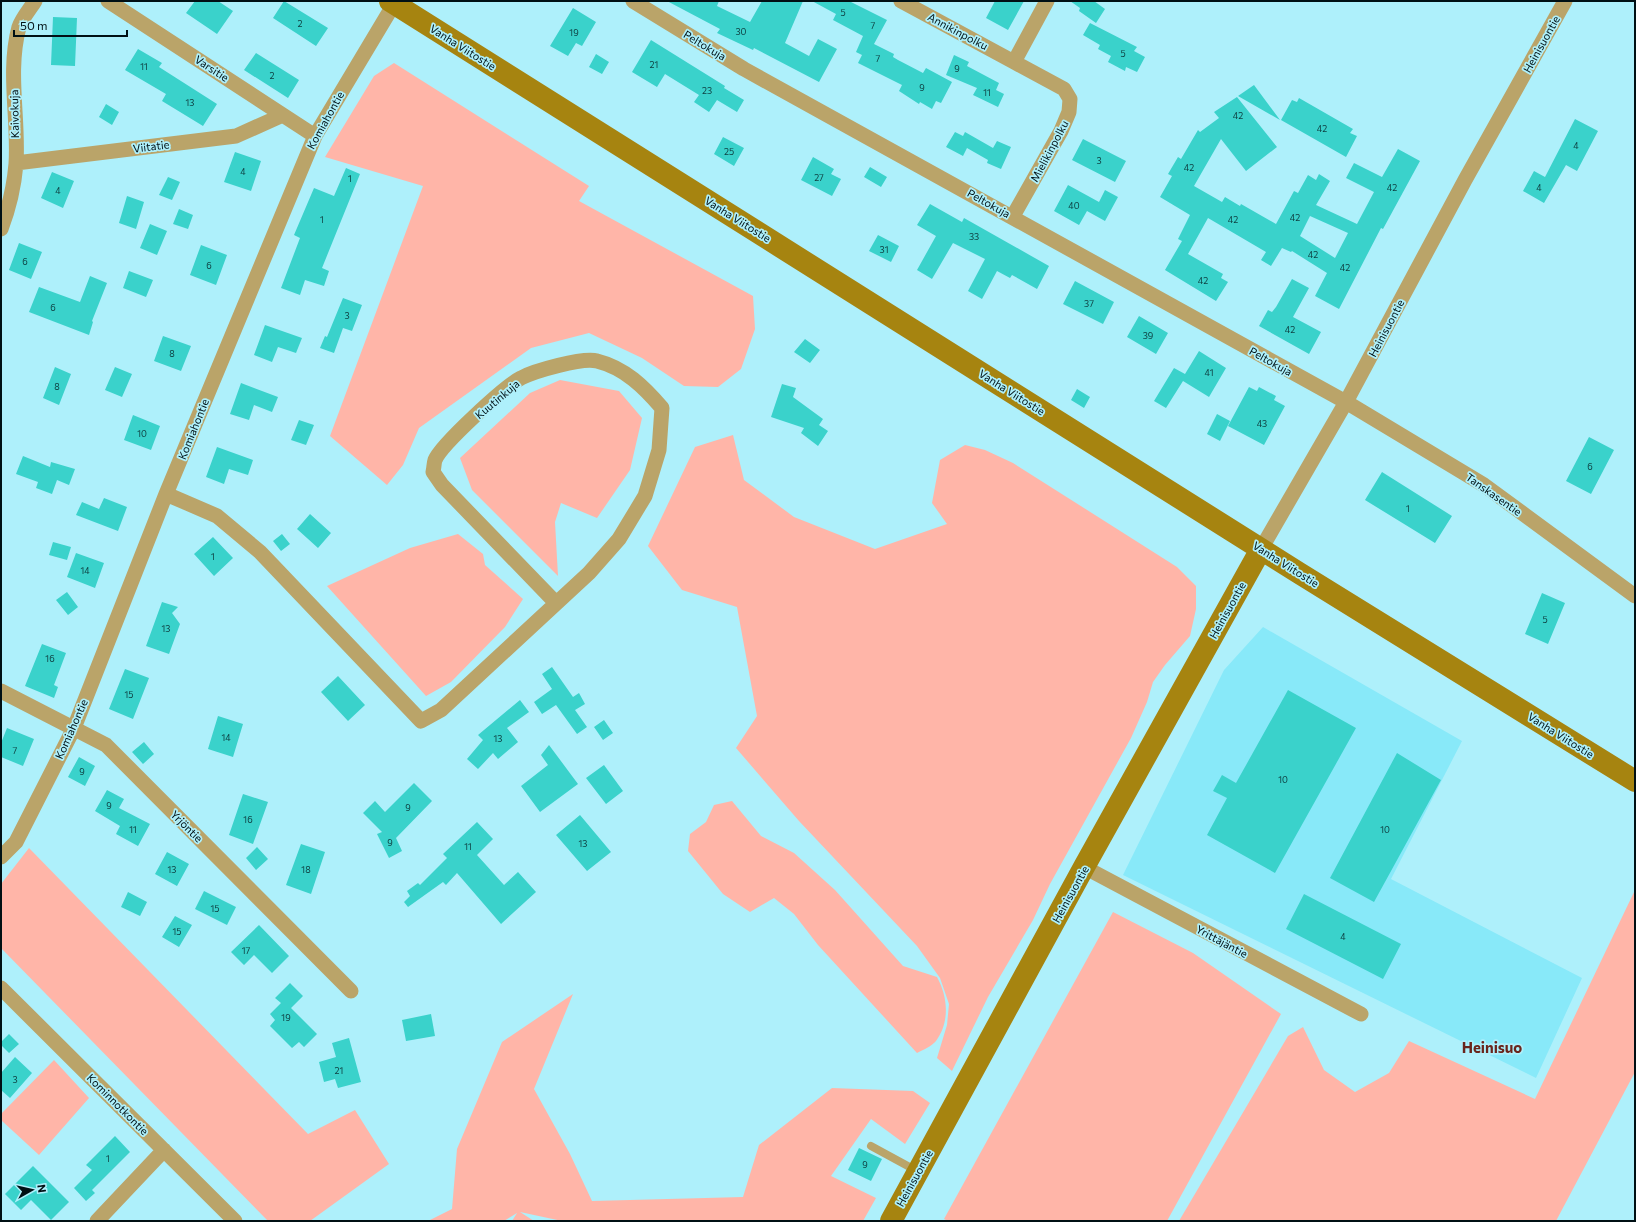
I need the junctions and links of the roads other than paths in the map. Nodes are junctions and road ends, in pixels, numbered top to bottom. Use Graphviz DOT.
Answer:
graph roads {
  1 [pos="35,1"];
  2 [pos="108,1"];
  3 [pos="901,1"];
  4 [pos="1047,1"];
  5 [pos="1565,1"];
  6 [pos="392,2"];
  7 [pos="635,2"];
  8 [pos="1014,62"];
  9 [pos="283,115"];
  10 [pos="315,136"];
  11 [pos="16,163"];
  12 [pos="1013,216"];
  13 [pos="1,229"];
  14 [pos="1346,402"];
  15 [pos="166,494"];
  16 [pos="1262,549"];
  17 [pos="1635,596"];
  18 [pos="556,603"];
  19 [pos="1,691"];
  20 [pos="74,728"];
  21 [pos="1635,781"];
  22 [pos="1,857"];
  23 [pos="1084,867"];
  24 [pos="351,991"];
  25 [pos="4,997"];
  26 [pos="1361,1014"];
  27 [pos="871,1146"];
  28 [pos="164,1150"];
  29 [pos="918,1172"];
  30 [pos="898,1219"];
  31 [pos="97,1221"];
  32 [pos="235,1221"];
  1 -- 11 [label="street, Kaivokuja"];
  2 -- 9 [label="street, Varsitie"];
  3 -- 8 [label="street, Annikinpolku"];
  4 -- 8 [label="street"];
  5 -- 14 [label="street, Heinisuontie"];
  6 -- 10 [label="street, Komiahontie"];
  6 -- 16 [label="main road, Vanha Viitostie"];
  7 -- 12 [label="street, Peltokuja"];
  8 -- 12 [label="street, Mielikinpolku"];
  9 -- 10 [label="street, Varsitie"];
  9 -- 11 [label="street, Viitatie"];
  10 -- 15 [label="street, Komiahontie"];
  11 -- 13 [label="street, Kaivokuja"];
  12 -- 14 [label="street, Peltokuja"];
  14 -- 16 [label="street, Heinisuontie"];
  14 -- 17 [label="street, Tanskasentie"];
  15 -- 18 [label="street, Kuutinkuja"];
  15 -- 20 [label="street, Komiahontie"];
  16 -- 21 [label="main road, Vanha Viitostie"];
  16 -- 23 [label="main road, Heinisuontie"];
  18 -- 18 [label="street, Kuutinkuja"];
  19 -- 20 [label="street, Yrjöntie"];
  20 -- 22 [label="street, Komiahontie"];
  20 -- 24 [label="street, Yrjöntie"];
  23 -- 26 [label="street, Yrittäjäntie"];
  23 -- 29 [label="main road, Heinisuontie"];
  25 -- 28 [label="street, Kominnotkontie"];
  27 -- 29 [label="lane"];
  28 -- 31 [label="street"];
  28 -- 32 [label="street, Kominnotkontie"];
  29 -- 30 [label="main road, Heinisuontie"];
}
